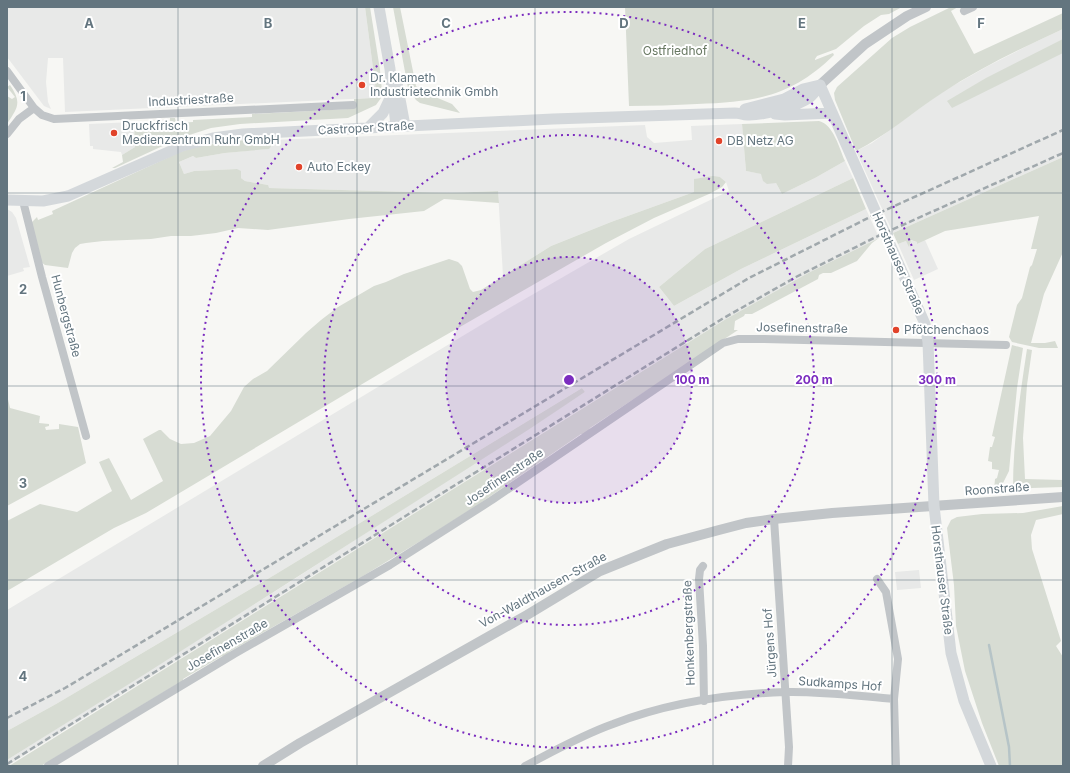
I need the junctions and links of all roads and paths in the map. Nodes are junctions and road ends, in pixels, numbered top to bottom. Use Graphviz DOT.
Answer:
graph roads {
  1 [pos="379,7"];
  2 [pos="926,7"];
  3 [pos="973,7"];
  4 [pos="964,11"];
  5 [pos="390,69"];
  6 [pos="7,71"];
  7 [pos="820,85"];
  8 [pos="392,93"];
  9 [pos="352,105"];
  10 [pos="34,108"];
  11 [pos="738,113"];
  12 [pos="769,113"];
  13 [pos="832,113"];
  14 [pos="400,126"];
  15 [pos="369,127"];
  16 [pos="7,134"];
  17 [pos="7,200"];
  18 [pos="23,201"];
  19 [pos="928,342"];
  20 [pos="1006,345"];
  21 [pos="86,436"];
  22 [pos="1063,497"];
  23 [pos="934,506"];
  24 [pos="774,519"];
  25 [pos="703,566"];
  26 [pos="877,579"];
  27 [pos="785,692"];
  28 [pos="704,700"];
  29 [pos="894,700"];
  30 [pos="48,766"];
  31 [pos="263,766"];
  32 [pos="525,766"];
  33 [pos="788,766"];
  34 [pos="896,766"];
  35 [pos="991,766"];
  1 -- 5 [label="main road"];
  2 -- 7 [label="street"];
  3 -- 4 [label="street"];
  5 -- 8 [label="main road"];
  5 -- 14 [label="main road"];
  6 -- 10 [label="street, Industriestraße"];
  7 -- 11 [label="main road, Castroper Straße"];
  7 -- 12 [label="main road, Castroper Straße"];
  7 -- 13 [label="main road, Horsthauser Straße"];
  8 -- 14 [label="main road"];
  8 -- 15 [label="main road"];
  9 -- 10 [label="street, Industriestraße"];
  10 -- 16 [label="street"];
  11 -- 12 [label="main road, Castroper Straße"];
  11 -- 14 [label="main road, Castroper Straße"];
  12 -- 13 [label="main road"];
  13 -- 19 [label="main road, Horsthauser Straße"];
  14 -- 15 [label="main road, Castroper Straße"];
  15 -- 18 [label="main road, Castroper Straße"];
  17 -- 18 [label="main road, Castroper Straße"];
  18 -- 21 [label="street, Hunbergstraße"];
  19 -- 20 [label="street, Josefinenstraße"];
  19 -- 23 [label="main road, Horsthauser Straße"];
  19 -- 30 [label="street, Josefinenstraße"];
  22 -- 23 [label="street, Roonstraße"];
  23 -- 24 [label="street, Von-Waldthausen-Straße"];
  23 -- 35 [label="main road, Horsthauser Straße"];
  24 -- 27 [label="street, Jürgens Hof"];
  24 -- 31 [label="street, Von-Waldthausen-Straße"];
  25 -- 28 [label="street, Honkenbergstraße"];
  26 -- 29 [label="street, Sudkamps Hof"];
  27 -- 28 [label="street, Honkenbergstraße"];
  27 -- 29 [label="street, Sudkamps Hof"];
  27 -- 33 [label="street, Jürgens Hof"];
  28 -- 32 [label="street, Honkenbergstraße"];
  29 -- 34 [label="street, Sudkamps Hof"];
}
